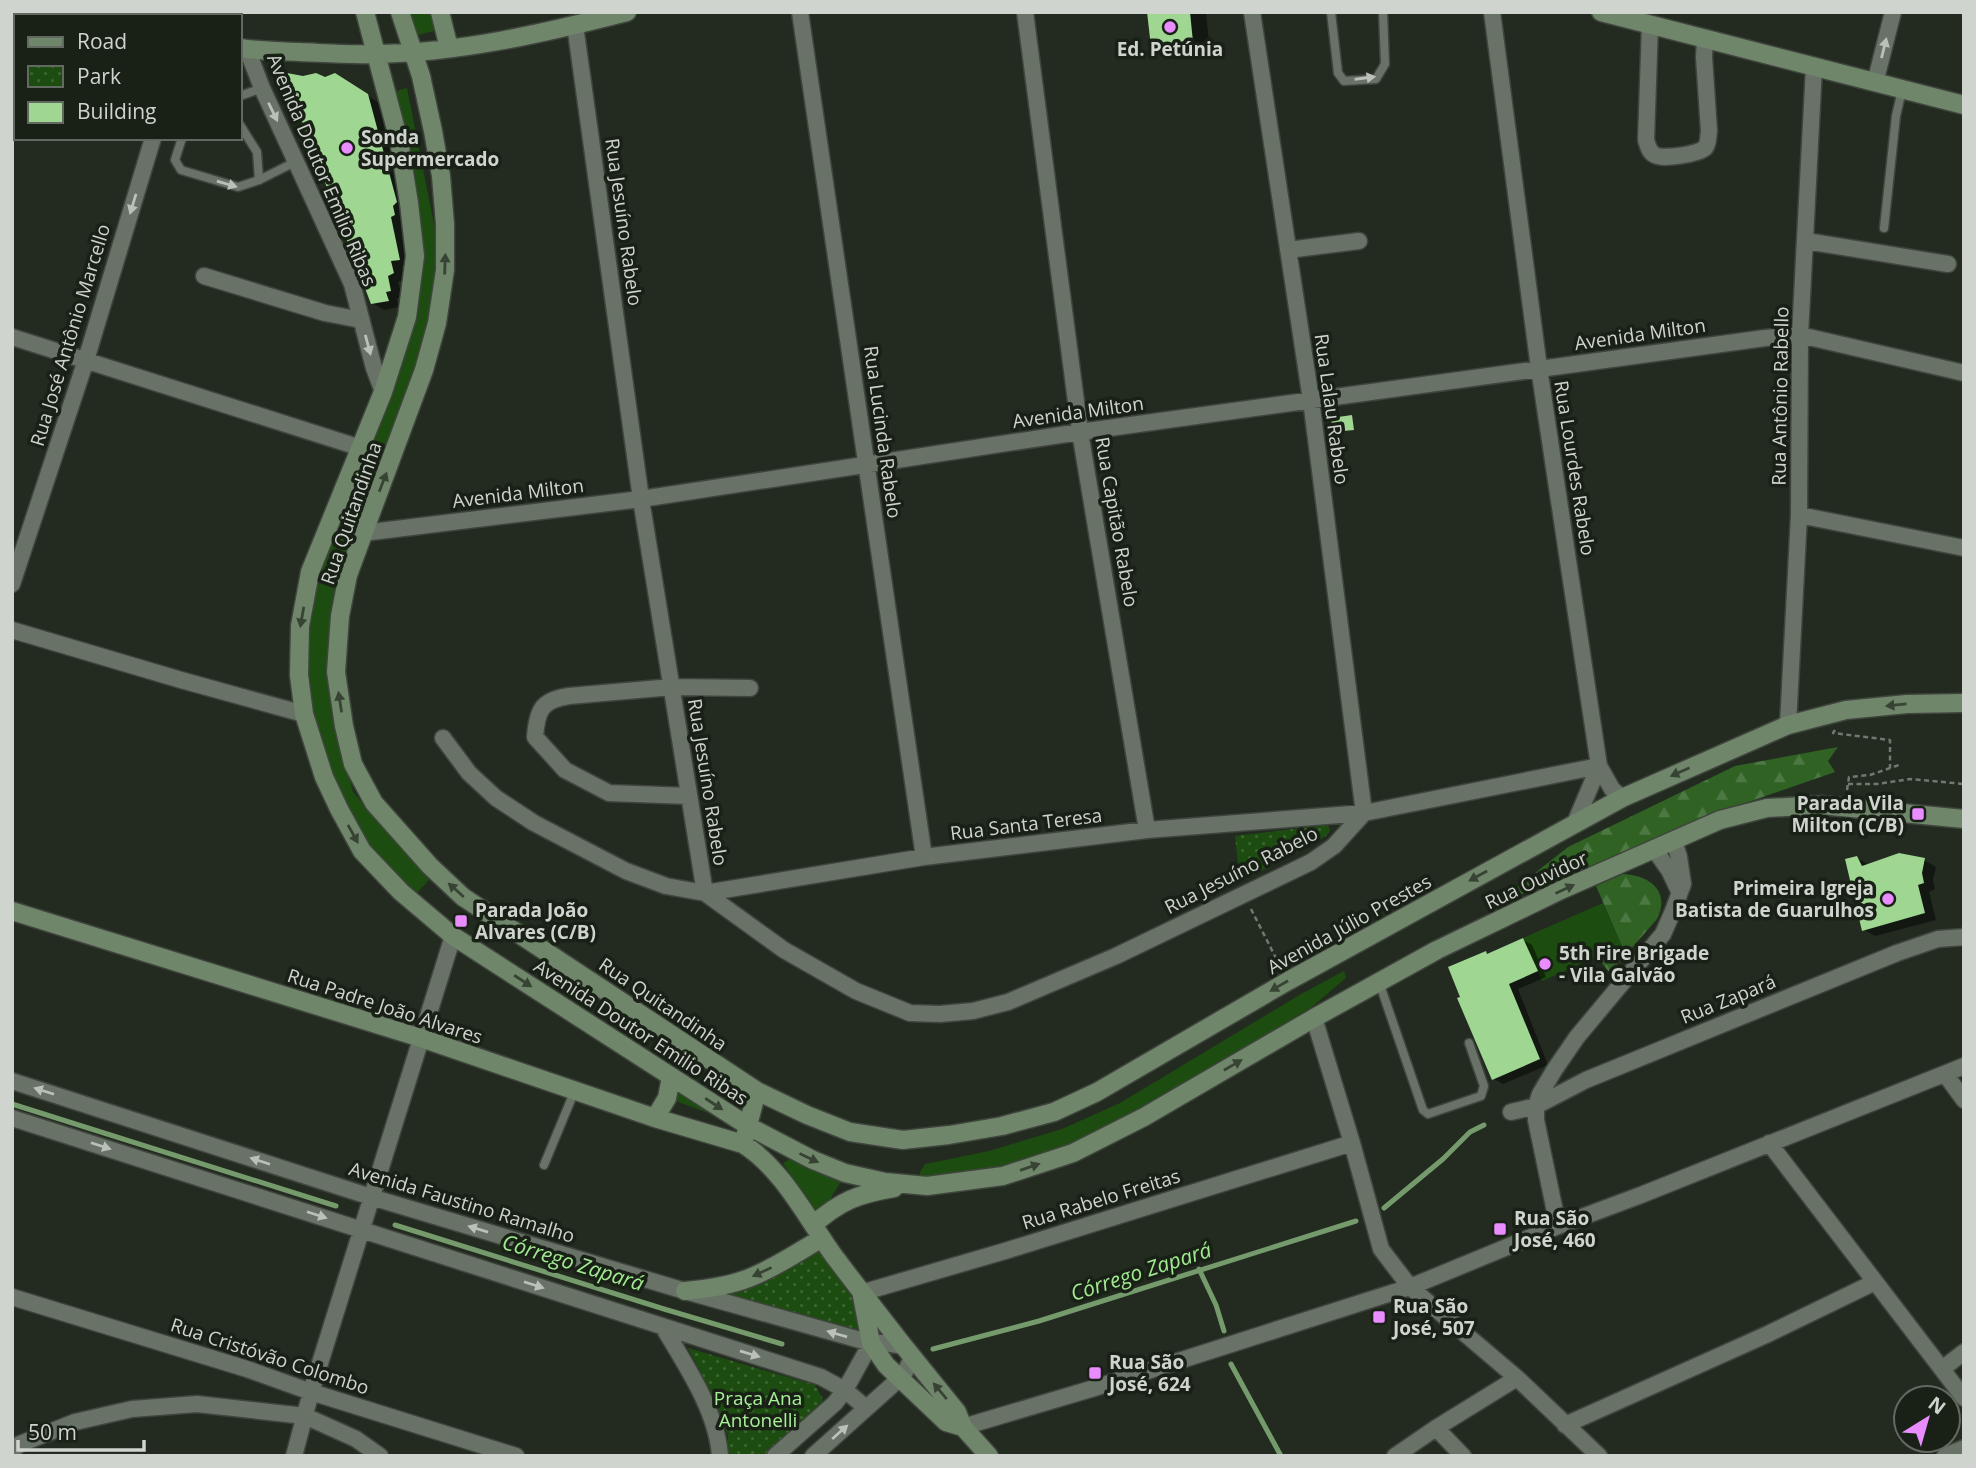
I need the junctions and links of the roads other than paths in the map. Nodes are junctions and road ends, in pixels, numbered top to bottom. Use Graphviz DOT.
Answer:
graph roads {
  1 [pos="365,12"];
  2 [pos="400,12"];
  3 [pos="440,12"];
  4 [pos="627,12"];
  5 [pos="800,12"];
  6 [pos="1025,12"];
  7 [pos="1252,12"];
  8 [pos="1331,12"];
  9 [pos="1383,12"];
  10 [pos="1492,12"];
  11 [pos="1603,12"];
  12 [pos="1893,12"];
  13 [pos="575,25"];
  14 [pos="1650,25"];
  15 [pos="1705,39"];
  16 [pos="243,48"];
  17 [pos="449,48"];
  18 [pos="413,51"];
  19 [pos="376,54"];
  20 [pos="1814,67"];
  21 [pos="1875,83"];
  22 [pos="262,88"];
  23 [pos="1902,90"];
  24 [pos="242,95"];
  25 [pos="1964,105"];
  26 [pos="242,128"];
  27 [pos="152,140"];
  28 [pos="181,140"];
  29 [pos="297,161"];
  30 [pos="259,180"];
  31 [pos="1884,228"];
  32 [pos="1359,241"];
  33 [pos="1806,241"];
  34 [pos="1288,250"];
  35 [pos="1948,264"];
  36 [pos="204,276"];
  37 [pos="361,320"];
  38 [pos="1800,335"];
  39 [pos="12,337"];
  40 [pos="86,360"];
  41 [pos="1539,368"];
  42 [pos="1964,373"];
  43 [pos="383,392"];
  44 [pos="1311,401"];
  45 [pos="1080,432"];
  46 [pos="361,448"];
  47 [pos="867,465"];
  48 [pos="641,499"];
  49 [pos="1799,515"];
  50 [pos="363,533"];
  51 [pos="1964,548"];
  52 [pos="12,584"];
  53 [pos="12,630"];
  54 [pos="672,687"];
  55 [pos="750,688"];
  56 [pos="1964,702"];
  57 [pos="304,714"];
  58 [pos="1788,725"];
  59 [pos="443,738"];
  60 [pos="1599,765"];
  61 [pos="689,796"];
  62 [pos="1622,798"];
  63 [pos="1364,813"];
  64 [pos="1964,820"];
  65 [pos="1575,823"];
  66 [pos="1147,830"];
  67 [pos="1674,841"];
  68 [pos="1654,849"];
  69 [pos="924,858"];
  70 [pos="705,893"];
  71 [pos="1680,893"];
  72 [pos="12,911"];
  73 [pos="453,936"];
  74 [pos="1964,937"];
  75 [pos="1380,982"];
  76 [pos="1314,1018"];
  77 [pos="421,1038"];
  78 [pos="1469,1043"];
  79 [pos="1964,1066"];
  80 [pos="1945,1074"];
  81 [pos="671,1077"];
  82 [pos="12,1081"];
  83 [pos="575,1090"];
  84 [pos="757,1091"];
  85 [pos="1964,1100"];
  86 [pos="1536,1106"];
  87 [pos="1511,1112"];
  88 [pos="12,1118"];
  89 [pos="655,1118"];
  90 [pos="748,1126"];
  91 [pos="1352,1143"];
  92 [pos="1769,1143"];
  93 [pos="743,1144"];
  94 [pos="544,1165"];
  95 [pos="907,1185"];
  96 [pos="371,1197"];
  97 [pos="1558,1226"];
  98 [pos="363,1230"];
  99 [pos="817,1232"];
  100 [pos="1875,1282"];
  101 [pos="1410,1287"];
  102 [pos="685,1291"];
  103 [pos="862,1293"];
  104 [pos="12,1297"];
  105 [pos="663,1327"];
  106 [pos="871,1343"];
  107 [pos="908,1352"];
  108 [pos="1964,1352"];
  109 [pos="1942,1369"];
  110 [pos="1517,1378"];
  111 [pos="899,1379"];
  112 [pos="845,1390"];
  113 [pos="311,1392"];
  114 [pos="1964,1398"];
  115 [pos="866,1408"];
  116 [pos="305,1416"];
  117 [pos="1565,1425"];
  118 [pos="963,1427"];
  119 [pos="1436,1428"];
  120 [pos="1964,1448"];
  121 [pos="12,1450"];
  122 [pos="294,1456"];
  123 [pos="380,1456"];
  124 [pos="516,1456"];
  125 [pos="720,1456"];
  126 [pos="775,1456"];
  127 [pos="813,1456"];
  128 [pos="989,1456"];
  129 [pos="1395,1456"];
  130 [pos="1463,1456"];
  131 [pos="1599,1456"];
  132 [pos="1945,1456"];
  1 -- 19 [label="main road"];
  2 -- 18 [label="main road, Rua Quitandinha"];
  3 -- 17 [label="main road"];
  4 -- 13 [label="main road"];
  5 -- 47 [label="street, Rua Lucinda Rabelo"];
  6 -- 45 [label="street, Rua Capitão Rabelo"];
  7 -- 34 [label="street, Rua Lalau Rabelo"];
  8 -- 9 [label="lane, one-way"];
  10 -- 41 [label="street, Rua Lourdes Rabelo"];
  11 -- 14 [label="main road"];
  21 -- 12 [label="street, one-way"];
  13 -- 17 [label="main road"];
  13 -- 48 [label="street, Rua Jesuíno Rabelo"];
  14 -- 15 [label="main road"];
  14 -- 15 [label="street"];
  15 -- 20 [label="main road"];
  16 -- 19 [label="main road"];
  16 -- 22 [label="street, Avenida Doutor Emilio Ribas"];
  17 -- 18 [label="main road"];
  18 -- 19 [label="main road"];
  50 -- 18 [label="main road, Rua Quitandinha, one-way"];
  19 -- 43 [label="main road"];
  20 -- 21 [label="main road"];
  20 -- 33 [label="street, Rua Antônio Rabello"];
  21 -- 23 [label="main road"];
  22 -- 24 [label="lane"];
  22 -- 29 [label="street, Avenida Doutor Emilio Ribas, one-way"];
  23 -- 25 [label="main road"];
  23 -- 31 [label="lane"];
  26 -- 30 [label="lane"];
  27 -- 40 [label="street, Rua José Antônio Marcello, one-way"];
  28 -- 30 [label="lane, one-way"];
  29 -- 30 [label="lane"];
  29 -- 37 [label="street, Avenida Doutor Emilio Ribas"];
  32 -- 34 [label="street"];
  33 -- 35 [label="street"];
  33 -- 38 [label="street, Rua Antônio Rabello"];
  34 -- 44 [label="street, Rua Lalau Rabelo"];
  36 -- 37 [label="street"];
  37 -- 43 [label="street, Avenida Doutor Emilio Ribas, one-way"];
  38 -- 41 [label="street, Avenida Milton"];
  38 -- 42 [label="street, Avenida Milton"];
  38 -- 49 [label="street, Rua Antônio Rabello"];
  39 -- 40 [label="street"];
  40 -- 46 [label="street"];
  40 -- 52 [label="street, Rua José Antônio Marcello"];
  41 -- 44 [label="street, Avenida Milton"];
  41 -- 60 [label="street, Rua Lourdes Rabelo"];
  43 -- 46 [label="main road, Avenida Doutor Emilio Ribas"];
  44 -- 45 [label="street, Avenida Milton"];
  44 -- 63 [label="street, Rua Lalau Rabelo"];
  45 -- 47 [label="street, Avenida Milton"];
  45 -- 66 [label="street, Rua Capitão Rabelo"];
  46 -- 57 [label="main road, Avenida Doutor Emilio Ribas, one-way"];
  47 -- 48 [label="street, Avenida Milton"];
  47 -- 69 [label="street, Rua Lucinda Rabelo"];
  48 -- 50 [label="street, Avenida Milton"];
  48 -- 54 [label="street, Rua Jesuíno Rabelo"];
  49 -- 51 [label="street"];
  49 -- 58 [label="street, Rua Antônio Rabello"];
  84 -- 50 [label="main road, Rua Quitandinha, one-way"];
  53 -- 57 [label="street"];
  54 -- 55 [label="street"];
  54 -- 61 [label="street, Rua Jesuíno Rabelo"];
  54 -- 61 [label="street"];
  56 -- 58 [label="main road, Avenida Júlio Prestes, one-way"];
  57 -- 73 [label="main road, Avenida Doutor Emilio Ribas, one-way"];
  58 -- 62 [label="main road, Avenida Júlio Prestes, one-way"];
  59 -- 70 [label="street, Rua Santa Teresa"];
  60 -- 62 [label="street, Rua Lourdes Rabelo"];
  60 -- 63 [label="street, Rua Santa Teresa"];
  60 -- 65 [label="street"];
  61 -- 70 [label="street, Rua Jesuíno Rabelo"];
  62 -- 65 [label="main road, Avenida Júlio Prestes"];
  63 -- 66 [label="street, Rua Santa Teresa"];
  63 -- 70 [label="street, Rua Jesuíno Rabelo"];
  64 -- 67 [label="main road, Rua Ouvidor"];
  65 -- 84 [label="main road, Avenida Júlio Prestes, one-way"];
  66 -- 69 [label="street, Rua Santa Teresa"];
  67 -- 68 [label="main road, Rua Ouvidor"];
  67 -- 71 [label="street"];
  68 -- 71 [label="street"];
  75 -- 68 [label="main road, Rua Ouvidor, one-way"];
  69 -- 70 [label="street, Rua Santa Teresa"];
  71 -- 86 [label="street"];
  72 -- 77 [label="main road, Rua Padre João Alvares"];
  73 -- 77 [label="street"];
  73 -- 81 [label="main road, Avenida Doutor Emilio Ribas, one-way"];
  74 -- 86 [label="street, Rua Zapará"];
  75 -- 76 [label="main road"];
  75 -- 78 [label="lane"];
  76 -- 91 [label="street"];
  95 -- 76 [label="main road, one-way"];
  77 -- 83 [label="main road, Rua Padre João Alvares"];
  77 -- 96 [label="street"];
  79 -- 80 [label="street"];
  80 -- 85 [label="street"];
  80 -- 92 [label="street"];
  81 -- 89 [label="main road"];
  81 -- 90 [label="main road, Avenida Doutor Emilio Ribas, one-way"];
  96 -- 82 [label="street, Avenida Faustino Ramalho, one-way"];
  83 -- 89 [label="main road, Rua Padre João Alvares"];
  83 -- 94 [label="lane"];
  84 -- 90 [label="main road, Avenida Doutor Emilio Ribas"];
  86 -- 87 [label="street, Rua Zapará"];
  86 -- 97 [label="street"];
  88 -- 98 [label="street, one-way"];
  89 -- 93 [label="main road, Rua Padre João Alvares"];
  90 -- 93 [label="main road, Avenida Doutor Emilio Ribas"];
  90 -- 95 [label="main road, one-way"];
  91 -- 101 [label="street"];
  91 -- 103 [label="street, Rua Rabelo Freitas"];
  92 -- 97 [label="street"];
  92 -- 100 [label="street"];
  93 -- 99 [label="main road"];
  95 -- 99 [label="main road"];
  96 -- 98 [label="street"];
  102 -- 96 [label="street, Avenida Faustino Ramalho, one-way"];
  97 -- 101 [label="street"];
  98 -- 105 [label="street, one-way"];
  98 -- 113 [label="street"];
  99 -- 102 [label="main road, one-way"];
  99 -- 103 [label="main road"];
  100 -- 109 [label="street"];
  100 -- 117 [label="street"];
  101 -- 110 [label="street"];
  101 -- 118 [label="street"];
  106 -- 102 [label="street, Avenida Faustino Ramalho, one-way"];
  103 -- 106 [label="main road"];
  103 -- 107 [label="main road"];
  104 -- 113 [label="street, Rua Cristóvão Colombo"];
  105 -- 112 [label="street, one-way"];
  105 -- 125 [label="street"];
  106 -- 107 [label="street, Avenida Faustino Ramalho"];
  106 -- 111 [label="main road"];
  106 -- 112 [label="street"];
  107 -- 111 [label="street"];
  118 -- 107 [label="main road, one-way"];
  108 -- 109 [label="street"];
  109 -- 114 [label="street"];
  110 -- 117 [label="street"];
  110 -- 119 [label="street"];
  111 -- 115 [label="street"];
  111 -- 118 [label="main road"];
  112 -- 115 [label="street"];
  112 -- 126 [label="street"];
  113 -- 116 [label="street"];
  113 -- 124 [label="street, Rua Cristóvão Colombo"];
  127 -- 115 [label="street, one-way"];
  116 -- 121 [label="street"];
  116 -- 122 [label="street"];
  116 -- 123 [label="street"];
  117 -- 131 [label="street"];
  118 -- 128 [label="main road"];
  119 -- 129 [label="street"];
  119 -- 130 [label="street"];
  120 -- 132 [label="street"];
}
